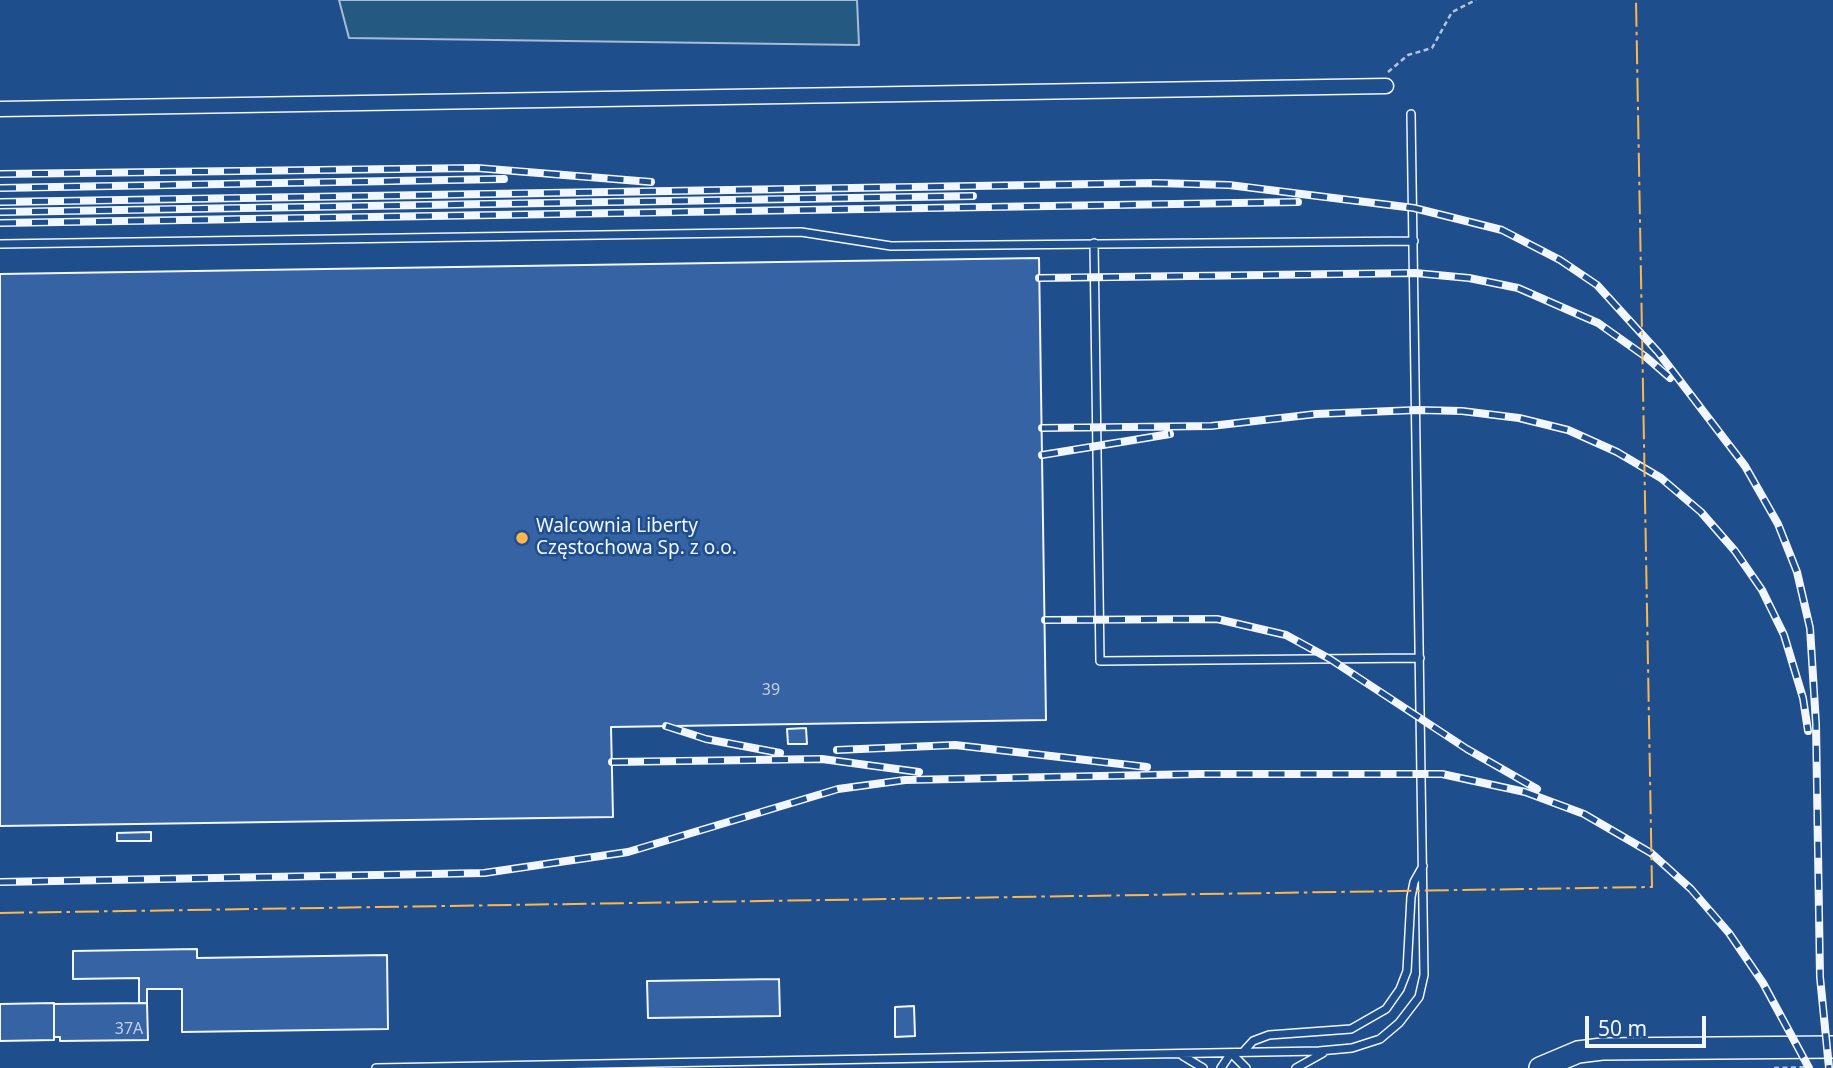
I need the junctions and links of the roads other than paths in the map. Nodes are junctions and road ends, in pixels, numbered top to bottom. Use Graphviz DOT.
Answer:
graph roads {
  1 [pos="1385,86"];
  2 [pos="0,109"];
  3 [pos="1411,114"];
  4 [pos="1414,241"];
  5 [pos="1094,243"];
  6 [pos="0,244"];
  7 [pos="1420,658"];
  8 [pos="1424,865"];
  9 [pos="1833,1047"];
  10 [pos="1332,1049"];
  11 [pos="1243,1052"];
  12 [pos="1252,1052"];
  13 [pos="1212,1053"];
  14 [pos="1231,1053"];
  15 [pos="1179,1054"];
  16 [pos="1222,1067"];
  17 [pos="1242,1067"];
  18 [pos="376,1068"];
  19 [pos="1203,1068"];
  20 [pos="1296,1068"];
  21 [pos="1540,1068"];
  1 -- 2 [label="street"];
  3 -- 4 [label="lane"];
  4 -- 5 [label="lane"];
  4 -- 7 [label="lane"];
  5 -- 6 [label="lane"];
  5 -- 7 [label="lane"];
  7 -- 8 [label="lane"];
  8 -- 10 [label="lane"];
  8 -- 11 [label="lane"];
  9 -- 21 [label="street"];
  10 -- 12 [label="lane"];
  10 -- 20 [label="lane"];
  11 -- 12 [label="lane"];
  11 -- 14 [label="lane"];
  12 -- 17 [label="lane"];
  13 -- 14 [label="lane"];
  13 -- 15 [label="lane"];
  13 -- 16 [label="lane"];
  14 -- 16 [label="lane"];
  14 -- 17 [label="lane"];
  15 -- 18 [label="lane"];
  15 -- 19 [label="lane"];
}
